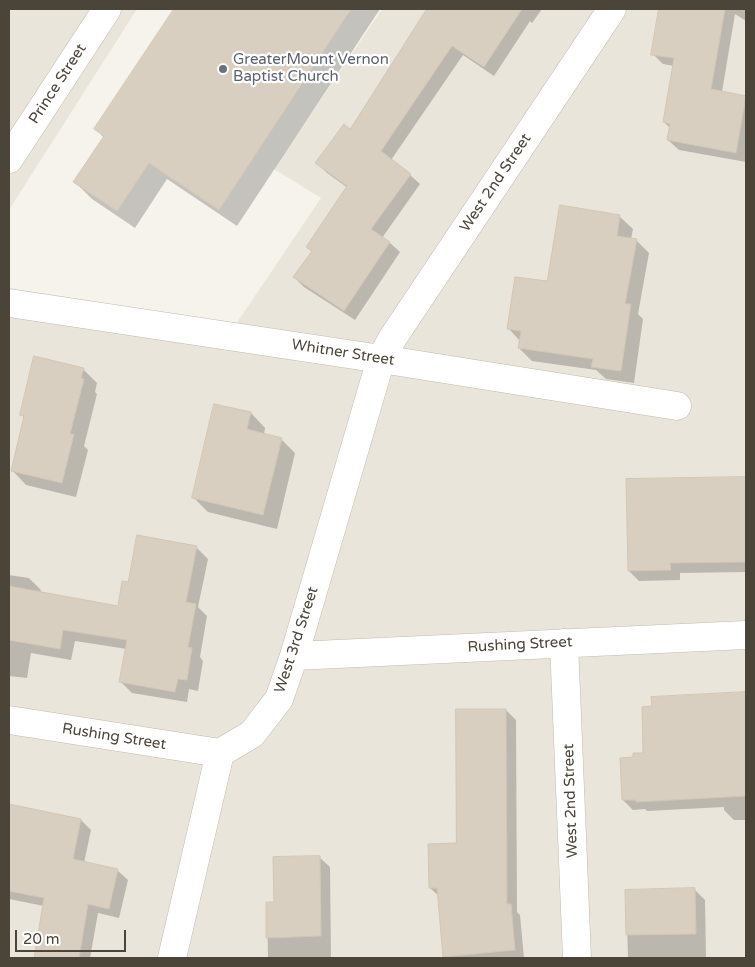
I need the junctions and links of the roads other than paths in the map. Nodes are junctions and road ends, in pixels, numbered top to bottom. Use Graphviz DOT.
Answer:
graph roads {
  1 [pos="106,9"];
  2 [pos="612,9"];
  3 [pos="9,159"];
  4 [pos="9,303"];
  5 [pos="381,359"];
  6 [pos="677,406"];
  7 [pos="746,635"];
  8 [pos="564,643"];
  9 [pos="294,656"];
  10 [pos="9,720"];
  11 [pos="220,753"];
  12 [pos="172,958"];
  13 [pos="576,958"];
  1 -- 3 [label="street, Prince Street"];
  2 -- 5 [label="street, West 2nd Street"];
  4 -- 5 [label="street, Whitner Street"];
  5 -- 6 [label="street, Whitner Street"];
  5 -- 9 [label="street, West 3rd Street"];
  7 -- 8 [label="street, Rushing Street"];
  8 -- 9 [label="street, Rushing Street"];
  8 -- 13 [label="street, West 2nd Street"];
  9 -- 11 [label="street, West 3rd Street"];
  10 -- 11 [label="street, Rushing Street"];
  11 -- 12 [label="street"];
}
